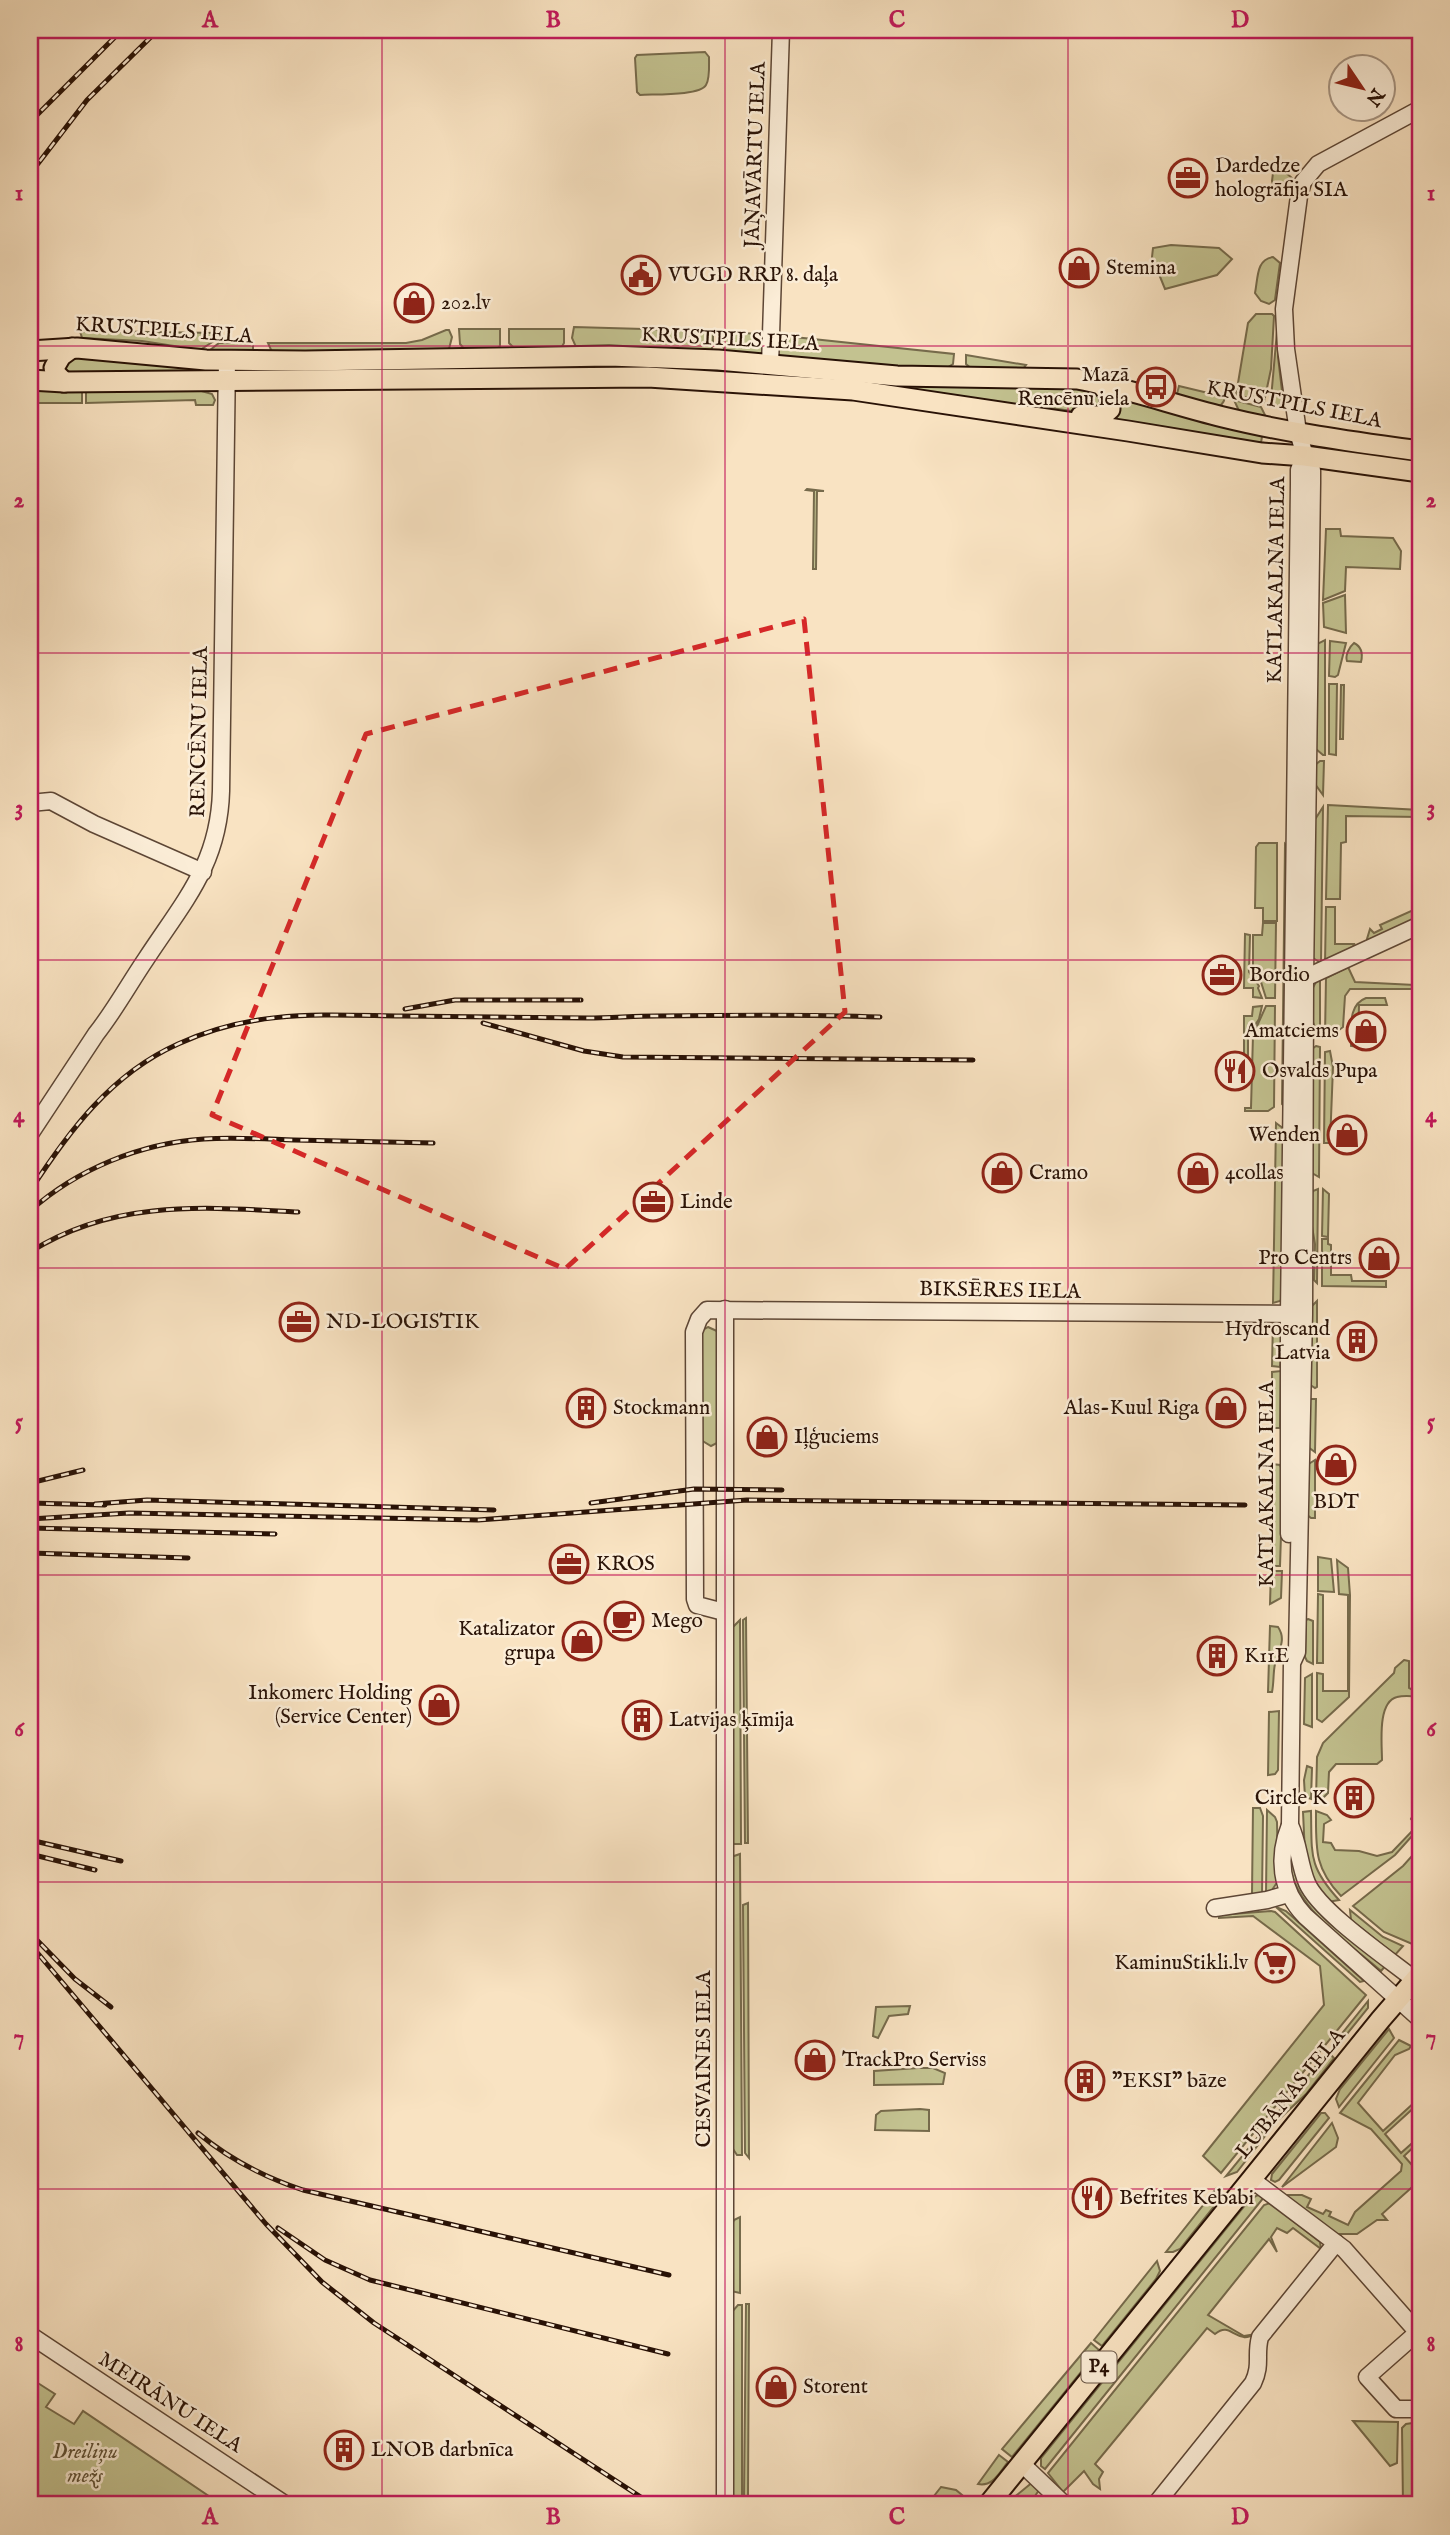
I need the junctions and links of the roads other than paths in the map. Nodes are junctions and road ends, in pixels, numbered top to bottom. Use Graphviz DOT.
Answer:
graph roads {
  1 [pos="782,30"];
  2 [pos="1420,109"];
  3 [pos="72,348"];
  4 [pos="30,351"];
  5 [pos="227,359"];
  6 [pos="770,365"];
  7 [pos="30,380"];
  8 [pos="228,381"];
  9 [pos="64,382"];
  10 [pos="1100,383"];
  11 [pos="1007,413"];
  12 [pos="1298,432"];
  13 [pos="1420,451"];
  14 [pos="1305,456"];
  15 [pos="1420,472"];
  16 [pos="30,803"];
  17 [pos="203,872"];
  18 [pos="1300,891"];
  19 [pos="1420,925"];
  20 [pos="1306,978"];
  21 [pos="30,1134"];
  22 [pos="725,1309"];
  23 [pos="1296,1314"];
  24 [pos="725,1453"];
  25 [pos="694,1455"];
  26 [pos="725,1549"];
  27 [pos="694,1551"];
  28 [pos="724,1612"];
  29 [pos="1290,1825"];
  30 [pos="1288,1894"];
  31 [pos="1215,1908"];
  32 [pos="1419,1979"];
  33 [pos="1398,1999"];
  34 [pos="1420,2019"];
  35 [pos="1251,2179"];
  36 [pos="1336,2243"];
  37 [pos="1419,2333"];
  38 [pos="30,2335"];
  39 [pos="1420,2409"];
  40 [pos="1021,2463"];
  41 [pos="286,2505"];
  42 [pos="725,2505"];
  43 [pos="988,2505"];
  44 [pos="1065,2505"];
  45 [pos="1155,2505"];
  1 -- 6 [label="street, JĀŅAVĀRTU IELA"];
  2 -- 12 [label="street"];
  3 -- 4 [label="main road, KRUSTPILS IELA"];
  3 -- 5 [label="main road, KRUSTPILS IELA"];
  3 -- 9 [label="main road"];
  5 -- 6 [label="main road, KRUSTPILS IELA"];
  5 -- 8 [label="street, RENCĒNU IELA"];
  6 -- 10 [label="main road, KRUSTPILS IELA"];
  7 -- 9 [label="main road, KRUSTPILS IELA"];
  8 -- 9 [label="main road, KRUSTPILS IELA"];
  8 -- 11 [label="main road, KRUSTPILS IELA"];
  8 -- 17 [label="street, RENCĒNU IELA"];
  10 -- 11 [label="main road"];
  10 -- 12 [label="main road, KRUSTPILS IELA"];
  11 -- 14 [label="main road, KRUSTPILS IELA"];
  12 -- 13 [label="main road, KRUSTPILS IELA"];
  12 -- 14 [label="street"];
  14 -- 15 [label="main road, KRUSTPILS IELA"];
  14 -- 18 [label="street, KATLAKALNA IELA"];
  16 -- 17 [label="street"];
  17 -- 21 [label="street, RENCĒNU IELA"];
  18 -- 20 [label="street, KATLAKALNA IELA"];
  18 -- 23 [label="street, KATLAKALNA IELA"];
  19 -- 20 [label="street"];
  20 -- 23 [label="street, KATLAKALNA IELA"];
  22 -- 23 [label="street, BIKSĒRES IELA"];
  22 -- 24 [label="street, CESVAINES IELA"];
  22 -- 25 [label="street, BIKSĒRES IELA"];
  23 -- 29 [label="street, KATLAKALNA IELA"];
  24 -- 25 [label="street"];
  24 -- 26 [label="street, CESVAINES IELA"];
  25 -- 27 [label="street"];
  26 -- 27 [label="street"];
  26 -- 28 [label="street, CESVAINES IELA"];
  27 -- 28 [label="street"];
  28 -- 42 [label="street, CESVAINES IELA"];
  29 -- 30 [label="street, KATLAKALNA IELA"];
  29 -- 32 [label="street, KATLAKALNA IELA"];
  30 -- 31 [label="street"];
  30 -- 33 [label="street"];
  32 -- 33 [label="main road, LUBĀNAS IELA / P4"];
  33 -- 34 [label="street"];
  33 -- 35 [label="main road, LUBĀNAS IELA / P4"];
  35 -- 36 [label="street"];
  35 -- 40 [label="main road, LUBĀNAS IELA / P4"];
  36 -- 37 [label="street"];
  36 -- 45 [label="street"];
  37 -- 39 [label="street"];
  38 -- 41 [label="street, MEIRĀNU IELA"];
  40 -- 43 [label="main road, LUBĀNAS IELA / P4"];
  40 -- 44 [label="street"];
}
